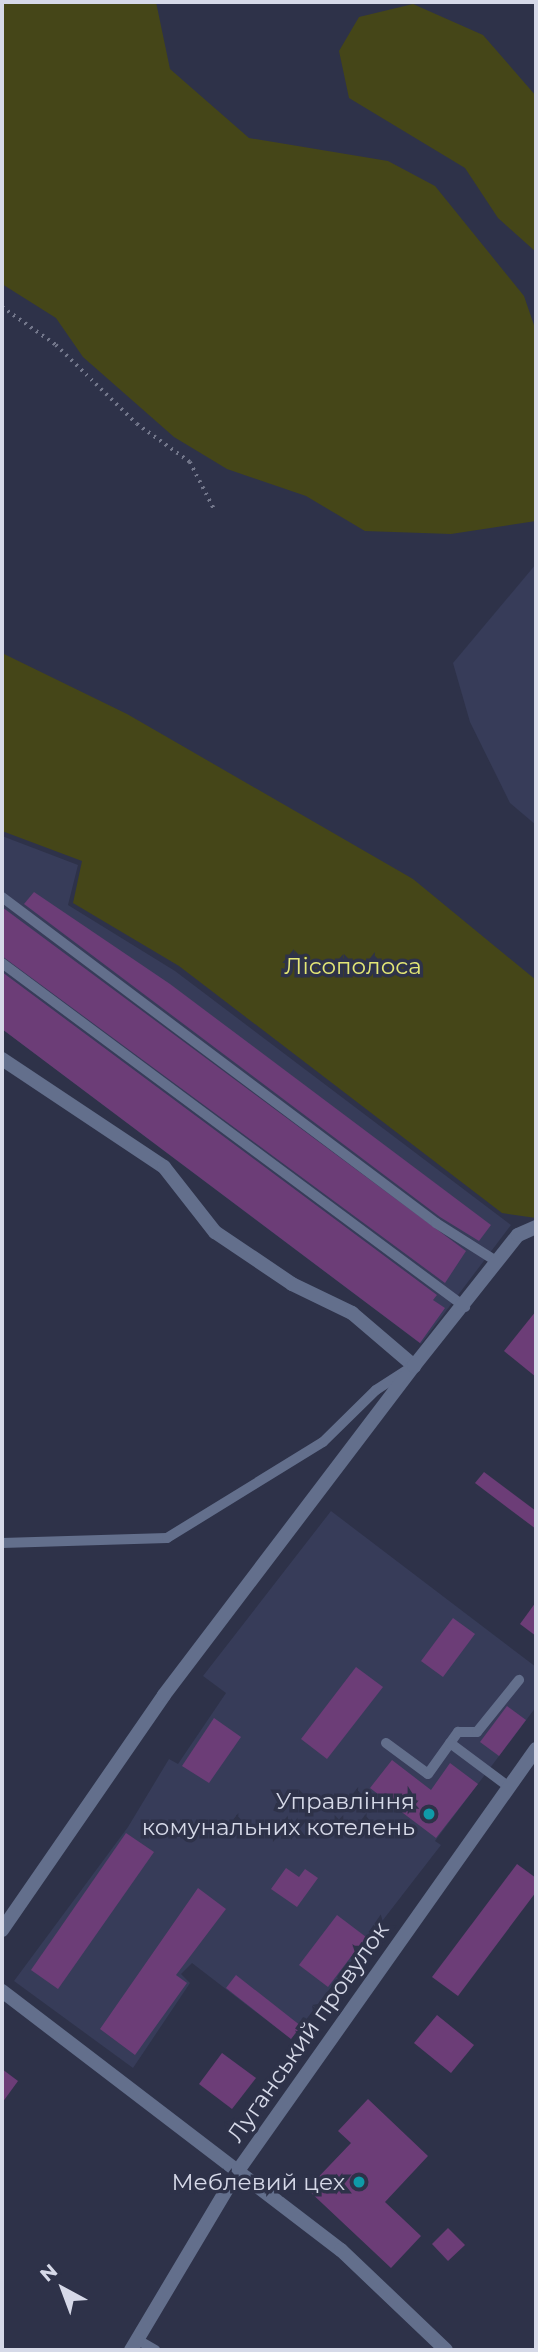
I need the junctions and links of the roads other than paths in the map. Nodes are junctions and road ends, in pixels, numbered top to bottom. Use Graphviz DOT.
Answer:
graph roads {
  1 [pos="2,897"];
  2 [pos="2,963"];
  3 [pos="2,1059"];
  4 [pos="536,1227"];
  5 [pos="496,1261"];
  6 [pos="465,1307"];
  7 [pos="414,1366"];
  8 [pos="2,1544"];
  9 [pos="519,1680"];
  10 [pos="386,1743"];
  11 [pos="450,1743"];
  12 [pos="536,1749"];
  13 [pos="509,1787"];
  14 [pos="2,1930"];
  15 [pos="2,1991"];
  16 [pos="237,2172"];
  17 [pos="134,2345"];
  18 [pos="155,2350"];
  19 [pos="446,2350"];
  1 -- 5 [label="lane"];
  2 -- 6 [label="lane"];
  3 -- 7 [label="street"];
  4 -- 5 [label="street"];
  5 -- 6 [label="street"];
  6 -- 7 [label="street"];
  7 -- 8 [label="lane"];
  7 -- 14 [label="street"];
  9 -- 11 [label="lane"];
  10 -- 11 [label="lane"];
  11 -- 13 [label="lane"];
  12 -- 13 [label="street, Луганський провулок"];
  13 -- 16 [label="street, Луганський провулок"];
  15 -- 16 [label="street"];
  16 -- 17 [label="street, Луганський провулок"];
  16 -- 19 [label="street"];
  17 -- 18 [label="lane"];
}
